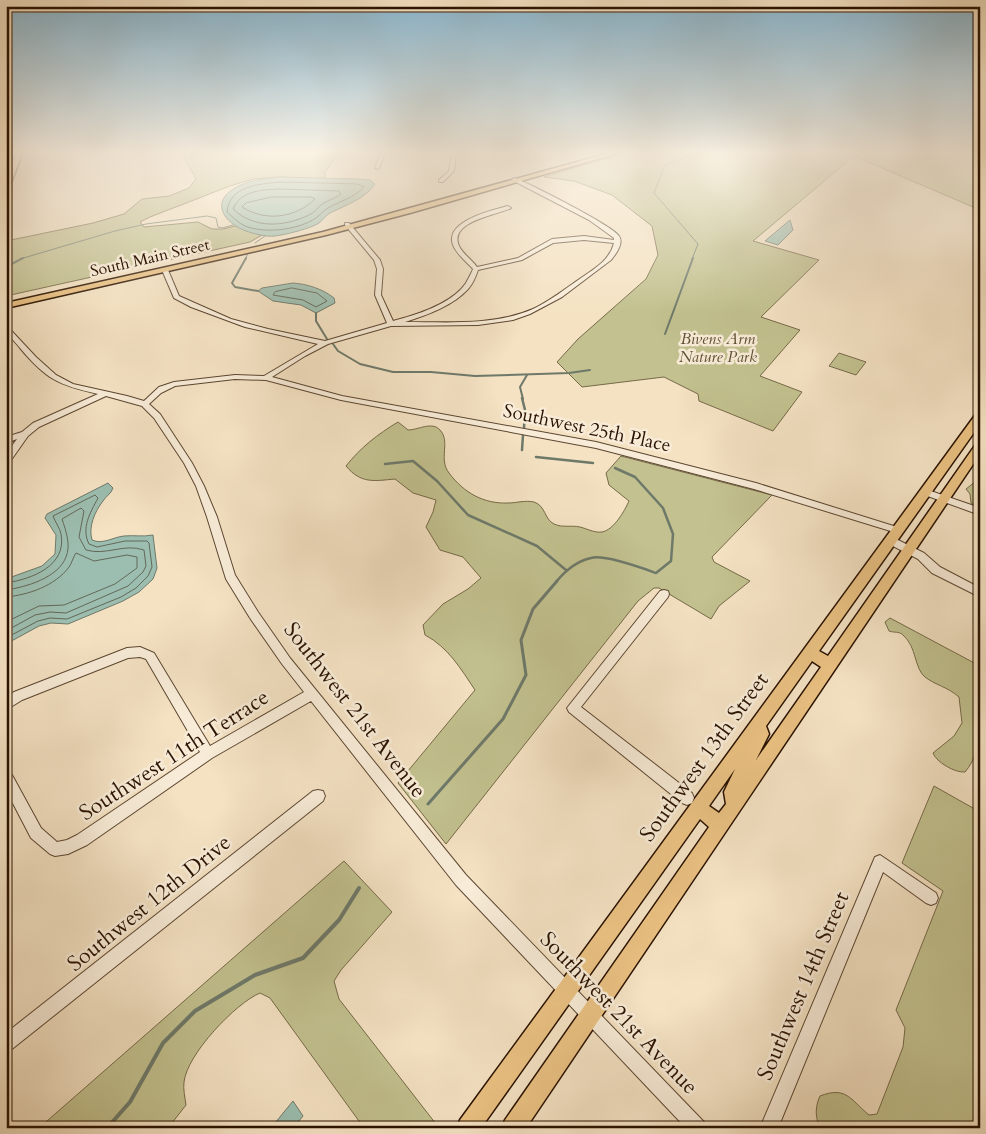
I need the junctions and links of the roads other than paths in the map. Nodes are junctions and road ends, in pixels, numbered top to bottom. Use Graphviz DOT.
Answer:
graph roads {
  1 [pos="425,205"];
  2 [pos="565,205"];
  3 [pos="508,208"];
  4 [pos="348,226"];
  5 [pos="618,242"];
  6 [pos="164,268"];
  7 [pos="476,269"];
  8 [pos="6,302"];
  9 [pos="6,306"];
  10 [pos="391,324"];
  11 [pos="6,327"];
  12 [pos="324,343"];
  13 [pos="266,378"];
  14 [pos="105,394"];
  15 [pos="146,404"];
  16 [pos="980,416"];
  17 [pos="24,434"];
  18 [pos="6,440"];
  19 [pos="980,446"];
  20 [pos="6,460"];
  21 [pos="925,492"];
  22 [pos="944,498"];
  23 [pos="980,512"];
  24 [pos="893,535"];
  25 [pos="909,550"];
  26 [pos="980,593"];
  27 [pos="664,594"];
  28 [pos="810,652"];
  29 [pos="830,665"];
  30 [pos="313,693"];
  31 [pos="6,705"];
  32 [pos="758,725"];
  33 [pos="208,754"];
  34 [pos="6,777"];
  35 [pos="318,796"];
  36 [pos="693,803"];
  37 [pos="734,805"];
  38 [pos="720,825"];
  39 [pos="931,898"];
  40 [pos="566,992"];
  41 [pos="590,1015"];
  42 [pos="6,1043"];
  43 [pos="468,1128"];
  44 [pos="513,1128"];
  45 [pos="698,1128"];
  46 [pos="769,1128"];
  1 -- 4 [label="main road, South Main Street"];
  2 -- 5 [label="street"];
  3 -- 7 [label="street"];
  4 -- 6 [label="main road, South Main Street"];
  4 -- 10 [label="street"];
  5 -- 7 [label="street"];
  5 -- 10 [label="street"];
  6 -- 8 [label="main road, South Main Street"];
  6 -- 9 [label="main road, South Main Street"];
  6 -- 12 [label="street"];
  7 -- 10 [label="street"];
  10 -- 12 [label="street"];
  11 -- 14 [label="street"];
  12 -- 13 [label="street"];
  13 -- 15 [label="street, Southwest 25th Place"];
  13 -- 24 [label="street, Southwest 25th Place"];
  14 -- 15 [label="street"];
  14 -- 17 [label="street"];
  15 -- 30 [label="street, Southwest 21st Avenue"];
  16 -- 21 [label="main road, Southwest 13th Street"];
  17 -- 18 [label="street"];
  17 -- 20 [label="street"];
  19 -- 22 [label="main road"];
  21 -- 22 [label="street"];
  21 -- 24 [label="main road, Southwest 13th Street"];
  22 -- 23 [label="street"];
  22 -- 25 [label="main road"];
  24 -- 25 [label="street, Southwest 25th Place"];
  24 -- 28 [label="main road, Southwest 13th Street"];
  25 -- 26 [label="street, Southwest 25th Place"];
  25 -- 29 [label="main road"];
  27 -- 36 [label="street"];
  28 -- 29 [label="main road"];
  28 -- 32 [label="main road, Southwest 13th Street"];
  29 -- 37 [label="main road"];
  30 -- 33 [label="street, Southwest 11th Terrace"];
  30 -- 40 [label="street, Southwest 21st Avenue"];
  31 -- 33 [label="street"];
  32 -- 36 [label="main road, Southwest 13th Street"];
  32 -- 37 [label="main road"];
  33 -- 34 [label="street, Southwest 11th Terrace"];
  35 -- 42 [label="street, Southwest 12th Drive"];
  36 -- 38 [label="main road"];
  36 -- 40 [label="main road, Southwest 13th Street"];
  37 -- 38 [label="main road"];
  38 -- 41 [label="main road"];
  39 -- 46 [label="street, Southwest 14th Street"];
  40 -- 41 [label="street, Southwest 21st Avenue"];
  40 -- 43 [label="main road, Southwest 13th Street"];
  41 -- 44 [label="main road"];
  41 -- 45 [label="street, Southwest 21st Avenue"];
}
